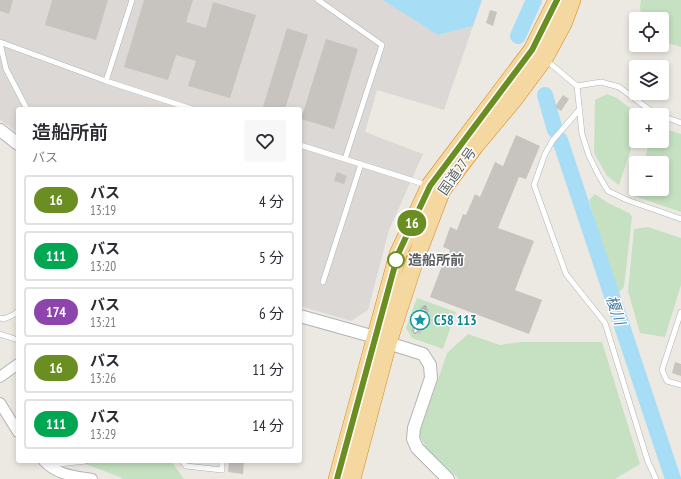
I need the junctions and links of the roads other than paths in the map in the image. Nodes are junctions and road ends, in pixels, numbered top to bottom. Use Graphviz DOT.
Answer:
graph roads {
  1 [pos="132,0"];
  2 [pos="318,0"];
  3 [pos="557,0"];
  4 [pos="572,0"];
  5 [pos="0,42"];
  6 [pos="538,54"];
  7 [pos="106,81"];
  8 [pos="577,86"];
  9 [pos="26,107"];
  10 [pos="186,107"];
  11 [pos="647,108"];
  12 [pos="579,110"];
  13 [pos="669,119"];
  14 [pos="681,123"];
  15 [pos="0,130"];
  16 [pos="16,142"];
  17 [pos="302,145"];
  18 [pos="345,159"];
  19 [pos="361,164"];
  20 [pos="436,188"];
  21 [pos="681,219"];
  22 [pos="323,282"];
  23 [pos="681,312"];
  24 [pos="16,313"];
  25 [pos="302,317"];
  26 [pos="0,318"];
  27 [pos="0,334"];
  28 [pos="16,339"];
  29 [pos="382,340"];
  30 [pos="16,365"];
  31 [pos="0,377"];
  32 [pos="681,385"];
  33 [pos="0,403"];
  34 [pos="16,429"];
  35 [pos="46,463"];
  36 [pos="184,463"];
  37 [pos="222,463"];
  38 [pos="92,479"];
  39 [pos="337,479"];
  40 [pos="352,479"];
  41 [pos="448,479"];
  42 [pos="656,479"];
  1 -- 7 [label="lane"];
  2 -- 18 [label="lane"];
  3 -- 6 [label="highway, 国道27号"];
  4 -- 6 [label="highway, 国道27号"];
  5 -- 7 [label="lane"];
  5 -- 9 [label="lane"];
  6 -- 8 [label="lane"];
  6 -- 20 [label="highway, 国道27号"];
  7 -- 10 [label="lane"];
  8 -- 11 [label="lane"];
  8 -- 12 [label="lane"];
  12 -- 21 [label="lane"];
  12 -- 42 [label="lane"];
  13 -- 14 [label="lane"];
  15 -- 16 [label="street"];
  17 -- 18 [label="lane"];
  18 -- 19 [label="lane"];
  19 -- 20 [label="lane"];
  19 -- 22 [label="lane"];
  20 -- 29 [label="highway, 国道27号"];
  23 -- 32 [label="lane"];
  24 -- 26 [label="lane"];
  25 -- 29 [label="street"];
  27 -- 28 [label="lane"];
  29 -- 39 [label="highway, 国道27号"];
  29 -- 40 [label="highway, 国道27号"];
  29 -- 41 [label="street"];
  30 -- 31 [label="street"];
  33 -- 34 [label="street"];
  35 -- 38 [label="street"];
  36 -- 37 [label="lane"];
}
